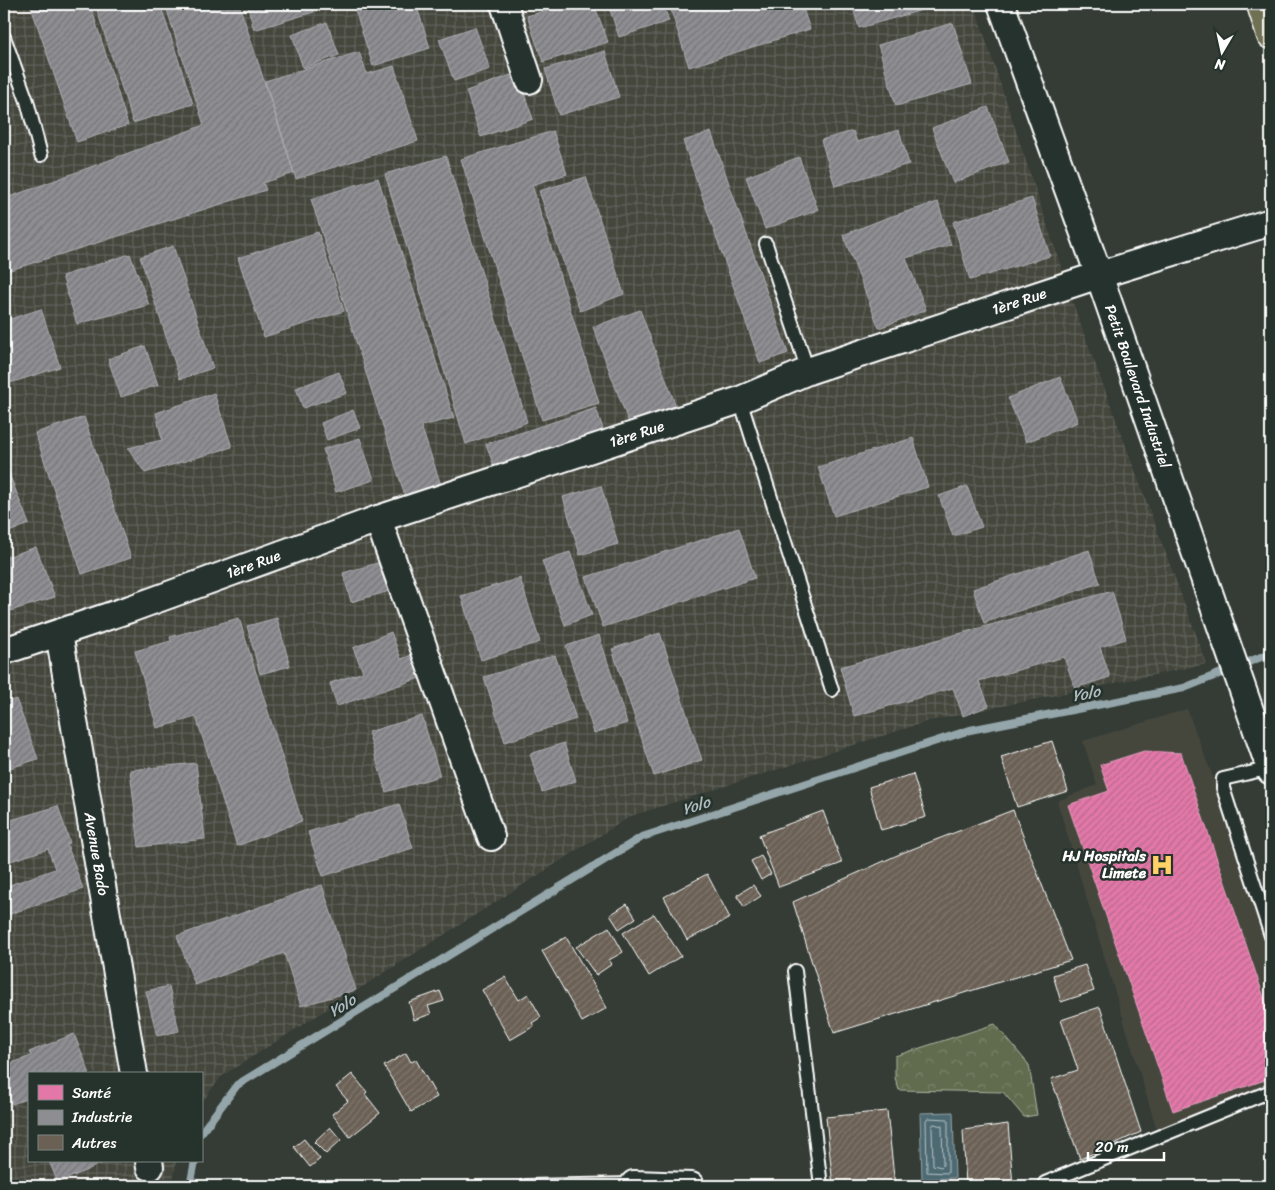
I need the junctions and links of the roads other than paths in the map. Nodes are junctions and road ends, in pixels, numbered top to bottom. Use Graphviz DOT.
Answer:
graph roads {
  1 [pos="504,4"];
  2 [pos="1001,4"];
  3 [pos="1261,4"];
  4 [pos="1271,35"];
  5 [pos="4,37"];
  6 [pos="529,80"];
  7 [pos="41,155"];
  8 [pos="1271,222"];
  9 [pos="766,244"];
  10 [pos="1099,275"];
  11 [pos="808,371"];
  12 [pos="740,400"];
  13 [pos="378,520"];
  14 [pos="59,633"];
  15 [pos="4,651"];
  16 [pos="832,690"];
  17 [pos="1269,764"];
  18 [pos="491,837"];
  19 [pos="1271,936"];
  20 [pos="795,971"];
  21 [pos="134,1072"];
  22 [pos="1271,1091"];
  23 [pos="1045,1183"];
  24 [pos="633,1185"];
  25 [pos="525,1186"];
  26 [pos="691,1186"];
  27 [pos="821,1186"];
  1 -- 6 [label="street"];
  2 -- 10 [label="street, Petit Boulevard Industriel"];
  3 -- 4 [label="highway"];
  5 -- 7 [label="lane"];
  8 -- 10 [label="street, 1ère Rue"];
  9 -- 11 [label="lane"];
  10 -- 11 [label="street, 1ère Rue"];
  10 -- 17 [label="street, Petit Boulevard Industriel"];
  11 -- 12 [label="street, 1ère Rue"];
  12 -- 13 [label="street, 1ère Rue"];
  12 -- 16 [label="lane"];
  13 -- 14 [label="street, 1ère Rue"];
  13 -- 18 [label="street"];
  14 -- 15 [label="street, 1ère Rue"];
  14 -- 21 [label="street, Avenue Bado"];
  17 -- 19 [label="lane"];
  20 -- 27 [label="lane"];
  22 -- 23 [label="lane"];
  24 -- 25 [label="lane"];
  24 -- 26 [label="street"];
}
